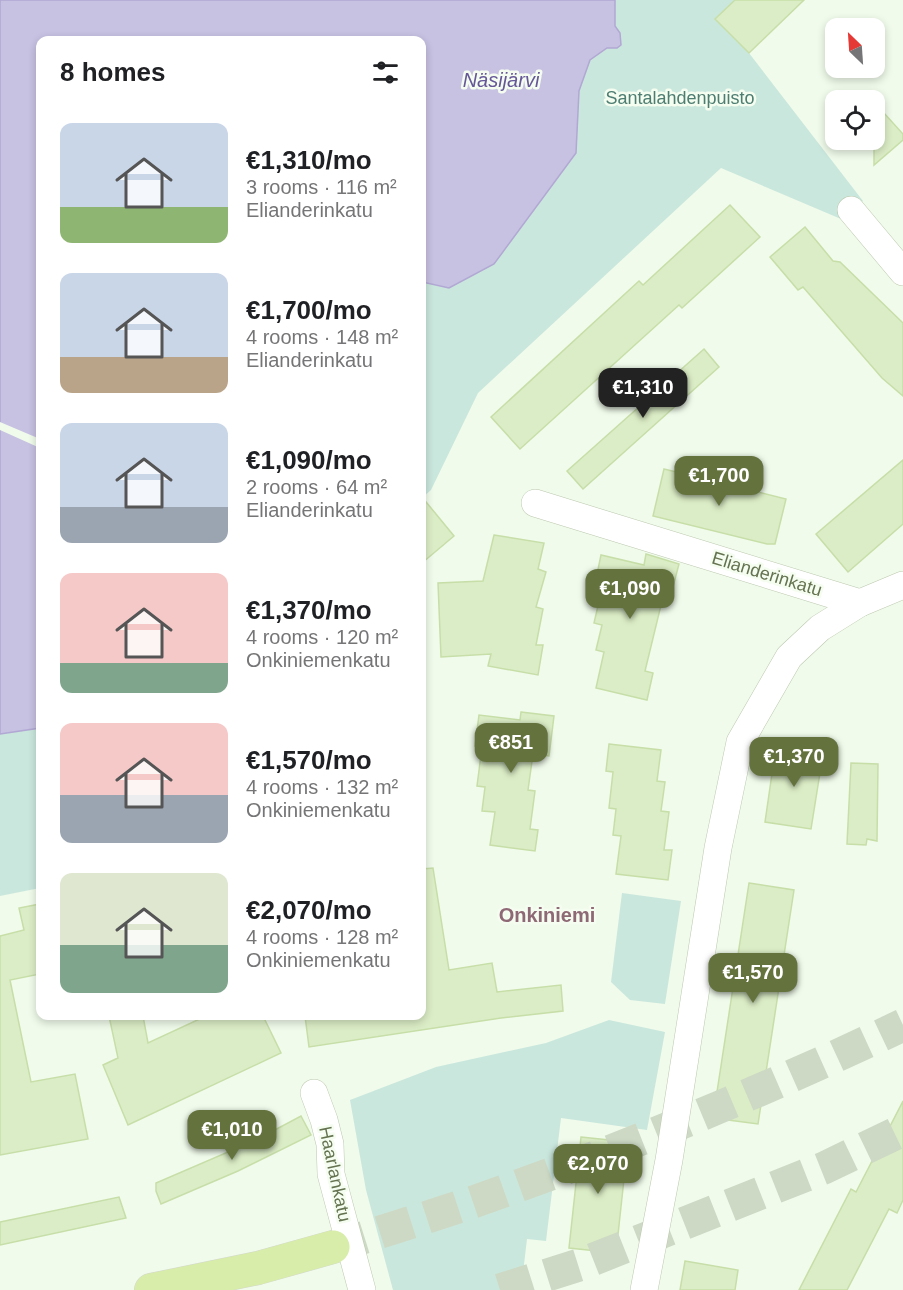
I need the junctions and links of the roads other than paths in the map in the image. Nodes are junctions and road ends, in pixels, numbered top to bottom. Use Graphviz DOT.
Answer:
graph roads {
  1 [pos="851,210"];
  2 [pos="903,272"];
  3 [pos="535,503"];
  4 [pos="903,585"];
  5 [pos="860,603"];
  6 [pos="314,1093"];
  7 [pos="333,1247"];
  8 [pos="151,1290"];
  9 [pos="362,1290"];
  10 [pos="644,1290"];
  1 -- 2 [label="street"];
  3 -- 5 [label="street, Elianderinkatu"];
  4 -- 5 [label="street"];
  5 -- 10 [label="street"];
  6 -- 9 [label="street, Haarlankatu"];
  7 -- 8 [label="highway"];
}
